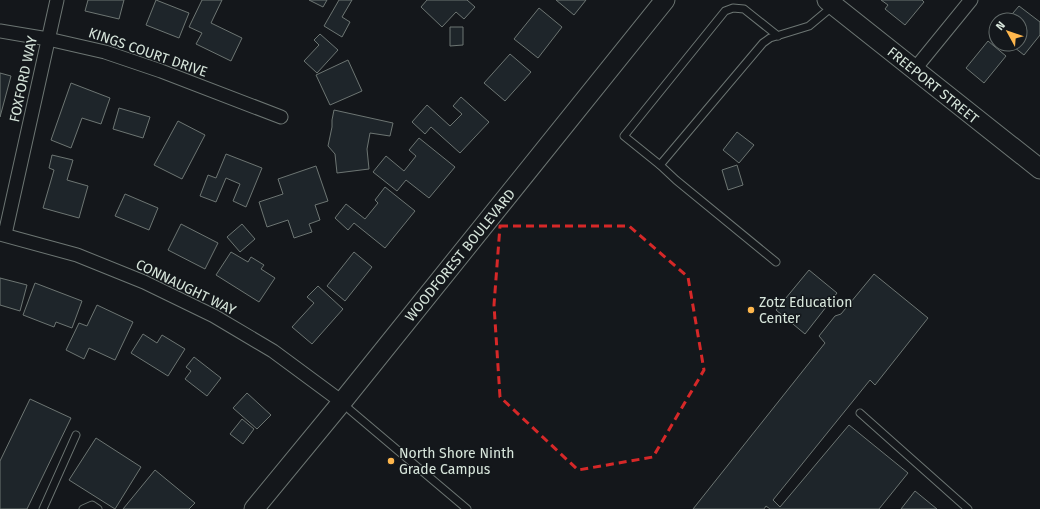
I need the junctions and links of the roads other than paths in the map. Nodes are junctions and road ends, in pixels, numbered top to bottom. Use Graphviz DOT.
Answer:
graph roads {
  1 [pos="57,0"];
  2 [pos="665,0"];
  3 [pos="971,0"];
  4 [pos="830,3"];
  5 [pos="0,31"];
  6 [pos="778,36"];
  7 [pos="48,39"];
  8 [pos="914,70"];
  9 [pos="281,117"];
  10 [pos="660,165"];
  11 [pos="1040,169"];
  12 [pos="2,234"];
  13 [pos="776,262"];
  14 [pos="342,402"];
  15 [pos="860,413"];
  16 [pos="76,435"];
  17 [pos="43,509"];
  18 [pos="83,509"];
  19 [pos="98,509"];
  20 [pos="254,509"];
  21 [pos="467,509"];
  22 [pos="968,509"];
  1 -- 7 [label="street, FOXFORD WAY"];
  2 -- 14 [label="main road, WOODFOREST BOULEVARD"];
  3 -- 8 [label="street"];
  4 -- 6 [label="lane"];
  4 -- 8 [label="main road, FREEPORT STREET"];
  5 -- 7 [label="street, KINGS COURT DRIVE"];
  6 -- 10 [label="lane"];
  6 -- 10 [label="lane"];
  7 -- 9 [label="street, KINGS COURT DRIVE"];
  7 -- 12 [label="street, FOXFORD WAY"];
  8 -- 11 [label="main road, FREEPORT STREET"];
  10 -- 13 [label="lane"];
  12 -- 14 [label="street, CONNAUGHT WAY"];
  14 -- 20 [label="main road, WOODFOREST BOULEVARD"];
  14 -- 21 [label="lane"];
  15 -- 22 [label="lane"];
  16 -- 17 [label="lane"];
  18 -- 19 [label="lane"];
}
